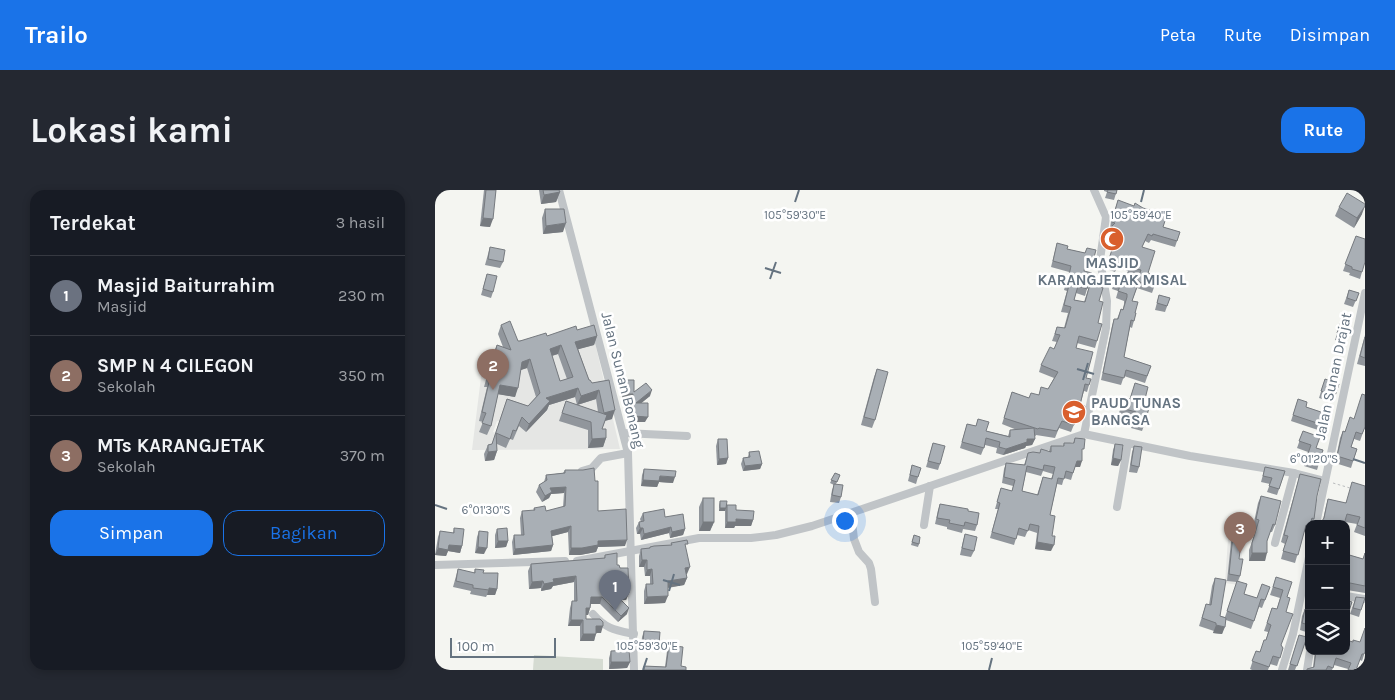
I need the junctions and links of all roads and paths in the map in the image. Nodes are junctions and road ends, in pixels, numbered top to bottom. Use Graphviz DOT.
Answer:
graph roads {
  1 [pos="559,190"];
  2 [pos="1094,190"];
  3 [pos="1365,293"];
  4 [pos="1362,323"];
  5 [pos="624,433"];
  6 [pos="1084,434"];
  7 [pos="687,436"];
  8 [pos="1128,443"];
  9 [pos="628,453"];
  10 [pos="580,471"];
  11 [pos="1293,473"];
  12 [pos="1325,481"];
  13 [pos="930,486"];
  14 [pos="1353,488"];
  15 [pos="1117,507"];
  16 [pos="851,513"];
  17 [pos="1316,520"];
  18 [pos="924,525"];
  19 [pos="1275,543"];
  20 [pos="632,552"];
  21 [pos="435,565"];
  22 [pos="1305,592"];
  23 [pos="1350,597"];
  24 [pos="1364,599"];
  25 [pos="875,602"];
  26 [pos="593,614"];
  27 [pos="634,634"];
  28 [pos="1309,655"];
  29 [pos="634,670"];
  30 [pos="1282,670"];
  31 [pos="1307,670"];
  1 -- 5 [label="street, Jalan Sunan Bonang"];
  2 -- 6 [label="street"];
  3 -- 4 [label="street, Jalan Sunan Drajat"];
  4 -- 12 [label="street, Jalan Sunan Drajat"];
  5 -- 7 [label="street"];
  5 -- 9 [label="street, Jalan Sunan Bonang"];
  6 -- 8 [label="street"];
  6 -- 13 [label="street"];
  8 -- 11 [label="street"];
  8 -- 15 [label="street"];
  9 -- 10 [label="street"];
  9 -- 20 [label="street, Jalan Sunan Bonang"];
  11 -- 12 [label="street"];
  11 -- 19 [label="street"];
  12 -- 14 [label="path"];
  12 -- 17 [label="street, Jalan Sunan Drajat"];
  13 -- 16 [label="street"];
  13 -- 18 [label="street"];
  16 -- 20 [label="street"];
  16 -- 25 [label="street"];
  20 -- 21 [label="street"];
  20 -- 27 [label="street, Jalan Sunan Bonang"];
  22 -- 30 [label="street"];
  23 -- 24 [label="street"];
  26 -- 27 [label="street"];
  27 -- 29 [label="street, Jalan Sunan Bonang"];
  28 -- 31 [label="street"];
}
